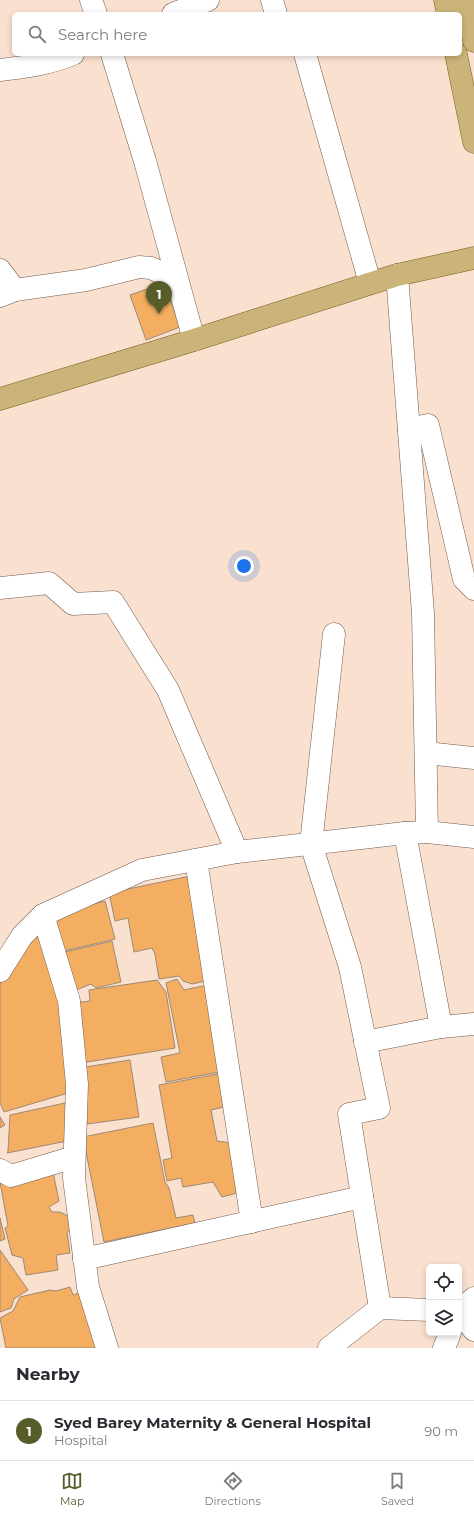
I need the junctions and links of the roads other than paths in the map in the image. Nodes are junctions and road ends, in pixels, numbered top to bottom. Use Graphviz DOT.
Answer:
graph roads {
  1 [pos="91,0"];
  2 [pos="208,0"];
  3 [pos="272,0"];
  4 [pos="445,0"];
  5 [pos="466,0"];
  6 [pos="95,12"];
  7 [pos="178,12"];
  8 [pos="275,12"];
  9 [pos="448,12"];
  10 [pos="474,41"];
  11 [pos="68,56"];
  12 [pos="113,56"];
  13 [pos="306,56"];
  14 [pos="456,56"];
  15 [pos="0,70"];
  16 [pos="474,142"];
  17 [pos="474,258"];
  18 [pos="0,270"];
  19 [pos="397,275"];
  20 [pos="177,280"];
  21 [pos="370,284"];
  22 [pos="8,293"];
  23 [pos="194,340"];
  24 [pos="0,399"];
  25 [pos="409,429"];
  26 [pos="0,588"];
  27 [pos="474,588"];
  28 [pos="334,634"];
  29 [pos="426,753"];
  30 [pos="474,758"];
  31 [pos="427,832"];
  32 [pos="405,834"];
  33 [pos="474,837"];
  34 [pos="311,844"];
  35 [pos="237,852"];
  36 [pos="196,860"];
  37 [pos="44,915"];
  38 [pos="0,971"];
  39 [pos="474,1024"];
  40 [pos="441,1027"];
  41 [pos="365,1042"];
  42 [pos="74,1157"];
  43 [pos="0,1170"];
  44 [pos="362,1197"];
  45 [pos="252,1222"];
  46 [pos="84,1259"];
  47 [pos="474,1298"];
  48 [pos="380,1308"];
  49 [pos="462,1308"];
  50 [pos="426,1310"];
  51 [pos="462,1315"];
  52 [pos="474,1330"];
  53 [pos="449,1336"];
  54 [pos="107,1348"];
  55 [pos="328,1348"];
  56 [pos="444,1348"];
  1 -- 6 [label="street"];
  2 -- 7 [label="street"];
  3 -- 8 [label="street"];
  4 -- 9 [label="main road"];
  5 -- 10 [label="main road"];
  11 -- 15 [label="street"];
  12 -- 20 [label="street"];
  13 -- 21 [label="street"];
  14 -- 16 [label="main road"];
  17 -- 19 [label="main road"];
  18 -- 22 [label="street"];
  19 -- 21 [label="main road"];
  19 -- 25 [label="street"];
  20 -- 22 [label="street"];
  20 -- 23 [label="street"];
  21 -- 23 [label="main road"];
  23 -- 24 [label="main road"];
  25 -- 27 [label="street"];
  25 -- 29 [label="street"];
  26 -- 35 [label="street"];
  28 -- 34 [label="street"];
  29 -- 30 [label="street"];
  29 -- 31 [label="street"];
  31 -- 32 [label="street"];
  31 -- 33 [label="street"];
  32 -- 34 [label="street"];
  32 -- 40 [label="street"];
  34 -- 35 [label="street"];
  34 -- 41 [label="street"];
  35 -- 36 [label="street"];
  36 -- 37 [label="street"];
  36 -- 45 [label="street"];
  37 -- 38 [label="street"];
  37 -- 42 [label="street"];
  39 -- 40 [label="street"];
  40 -- 41 [label="street"];
  41 -- 44 [label="street"];
  42 -- 43 [label="street"];
  42 -- 46 [label="street"];
  44 -- 45 [label="street"];
  44 -- 48 [label="street"];
  45 -- 46 [label="street"];
  46 -- 54 [label="street"];
  47 -- 49 [label="street"];
  48 -- 50 [label="street"];
  48 -- 55 [label="street"];
  51 -- 52 [label="street"];
  53 -- 56 [label="street"];
}
